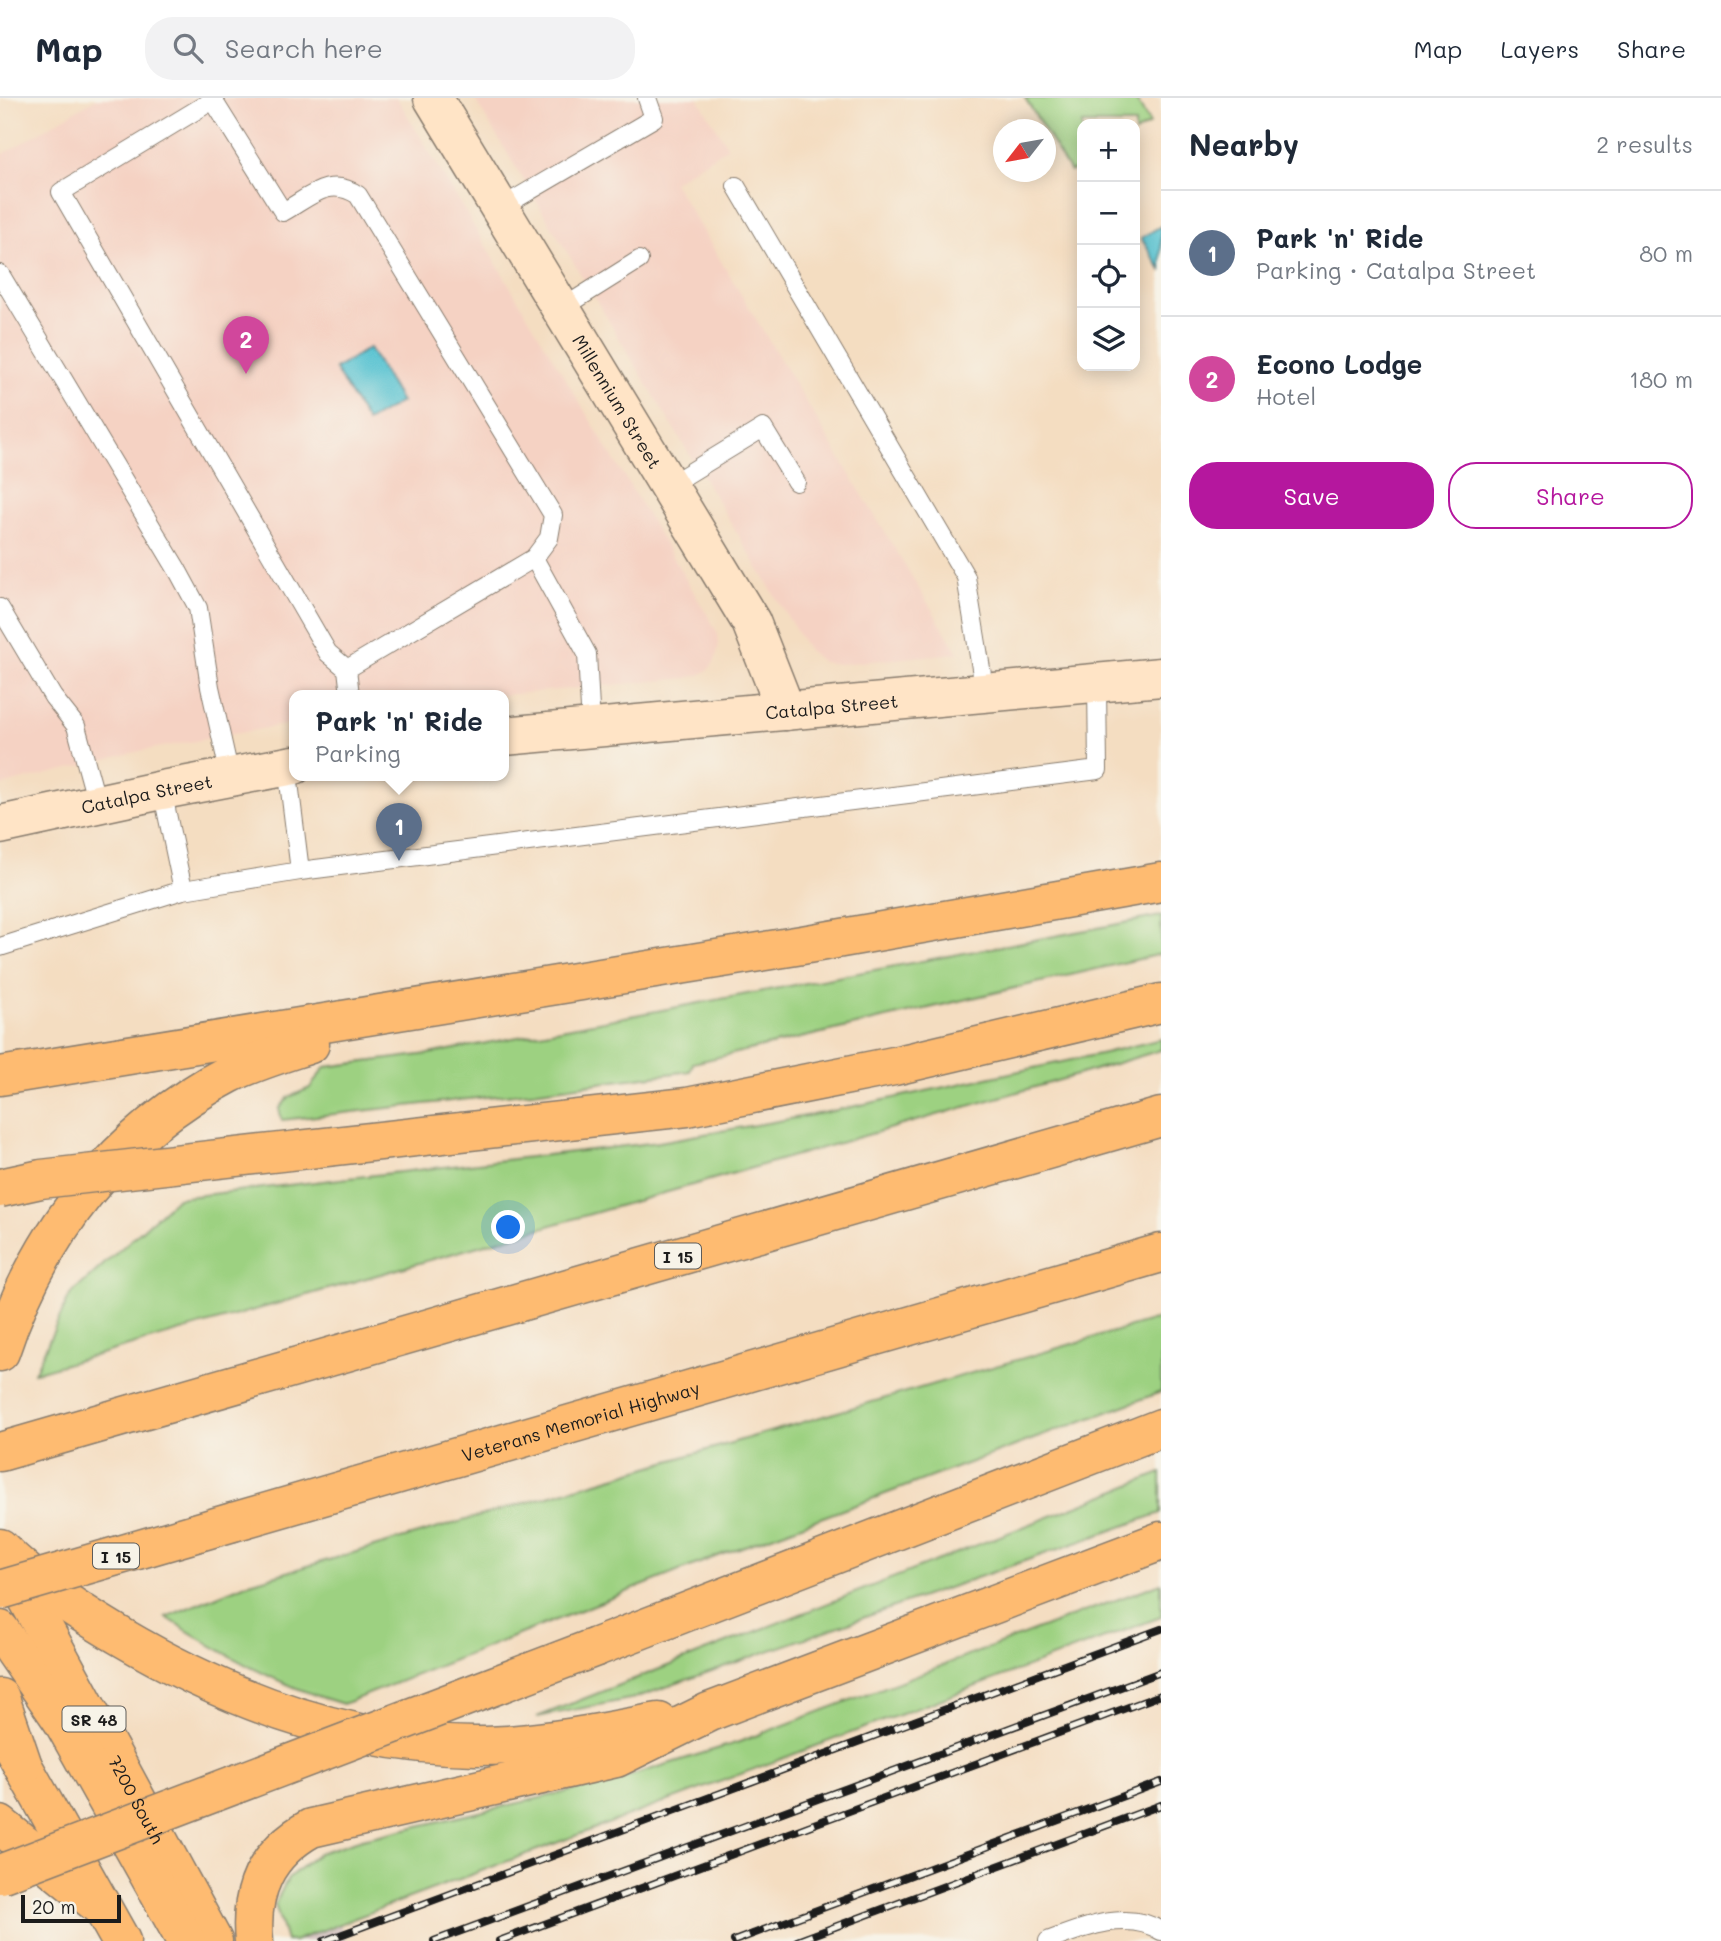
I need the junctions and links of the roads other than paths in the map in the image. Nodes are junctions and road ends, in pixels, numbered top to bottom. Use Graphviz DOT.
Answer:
graph roads {
  1 [pos="433,98"];
  2 [pos="647,98"];
  3 [pos="736,186"];
  4 [pos="500,208"];
  5 [pos="639,260"];
  6 [pos="0,274"];
  7 [pos="561,309"];
  8 [pos="796,482"];
  9 [pos="668,485"];
  10 [pos="534,558"];
  11 [pos="0,608"];
  12 [pos="347,669"];
  13 [pos="1161,677"];
  14 [pos="1097,683"];
  15 [pos="349,690"];
  16 [pos="985,693"];
  17 [pos="786,711"];
  18 [pos="591,727"];
  19 [pos="509,735"];
  20 [pos="289,766"];
  21 [pos="230,776"];
  22 [pos="291,781"];
  23 [pos="162,790"];
  24 [pos="97,803"];
  25 [pos="0,824"];
  26 [pos="300,871"];
  27 [pos="1161,882"];
  28 [pos="183,890"];
  29 [pos="0,947"];
  30 [pos="1161,1003"];
  31 [pos="404,1011"];
  32 [pos="0,1076"];
  33 [pos="1161,1117"];
  34 [pos="0,1188"];
  35 [pos="1161,1253"];
  36 [pos="0,1352"];
  37 [pos="1161,1428"];
  38 [pos="0,1452"];
  39 [pos="1161,1541"];
  40 [pos="0,1548"];
  41 [pos="0,1591"];
  42 [pos="0,1630"];
  43 [pos="0,1698"];
  44 [pos="709,1712"];
  45 [pos="0,1725"];
  46 [pos="23,1766"];
  47 [pos="0,1825"];
  48 [pos="0,1874"];
  49 [pos="100,1906"];
  50 [pos="1161,1931"];
  51 [pos="121,1941"];
  52 [pos="186,1941"];
  53 [pos="213,1941"];
  54 [pos="254,1941"];
  55 [pos="1048,1941"];
  1 -- 4 [label="street, Millennium Street"];
  2 -- 4 [label="lane"];
  3 -- 16 [label="lane"];
  4 -- 7 [label="street, Millennium Street"];
  5 -- 7 [label="lane"];
  6 -- 21 [label="lane"];
  7 -- 9 [label="street, Millennium Street"];
  8 -- 9 [label="lane"];
  9 -- 17 [label="street, Millennium Street"];
  10 -- 12 [label="lane"];
  10 -- 12 [label="lane"];
  10 -- 18 [label="lane"];
  11 -- 24 [label="lane"];
  12 -- 15 [label="lane"];
  13 -- 14 [label="street, Catalpa Street"];
  14 -- 16 [label="street, Catalpa Street"];
  14 -- 26 [label="lane"];
  16 -- 17 [label="street, Catalpa Street"];
  17 -- 18 [label="street, Catalpa Street"];
  18 -- 19 [label="street, Catalpa Street"];
  20 -- 21 [label="street, Catalpa Street"];
  21 -- 23 [label="street, Catalpa Street"];
  22 -- 26 [label="lane"];
  23 -- 24 [label="street, Catalpa Street"];
  23 -- 28 [label="lane"];
  24 -- 25 [label="street, Catalpa Street"];
  26 -- 28 [label="lane"];
  27 -- 31 [label="main road"];
  28 -- 29 [label="lane"];
  30 -- 34 [label="main road, bridge"];
  31 -- 32 [label="main road"];
  31 -- 36 [label="main road"];
  33 -- 38 [label="main road, I 15"];
  35 -- 41 [label="main road, Veterans Memorial Highway / I 15, bridge"];
  37 -- 48 [label="main road, bridge"];
  39 -- 44 [label="main road"];
  40 -- 44 [label="main road"];
  40 -- 53 [label="main road, 7200 South / SR 48"];
  42 -- 52 [label="main road"];
  43 -- 46 [label="main road"];
  44 -- 54 [label="main road"];
  45 -- 46 [label="main road"];
  46 -- 49 [label="main road"];
  47 -- 49 [label="main road"];
  49 -- 51 [label="main road"];
  50 -- 55 [label="lane"];
}
